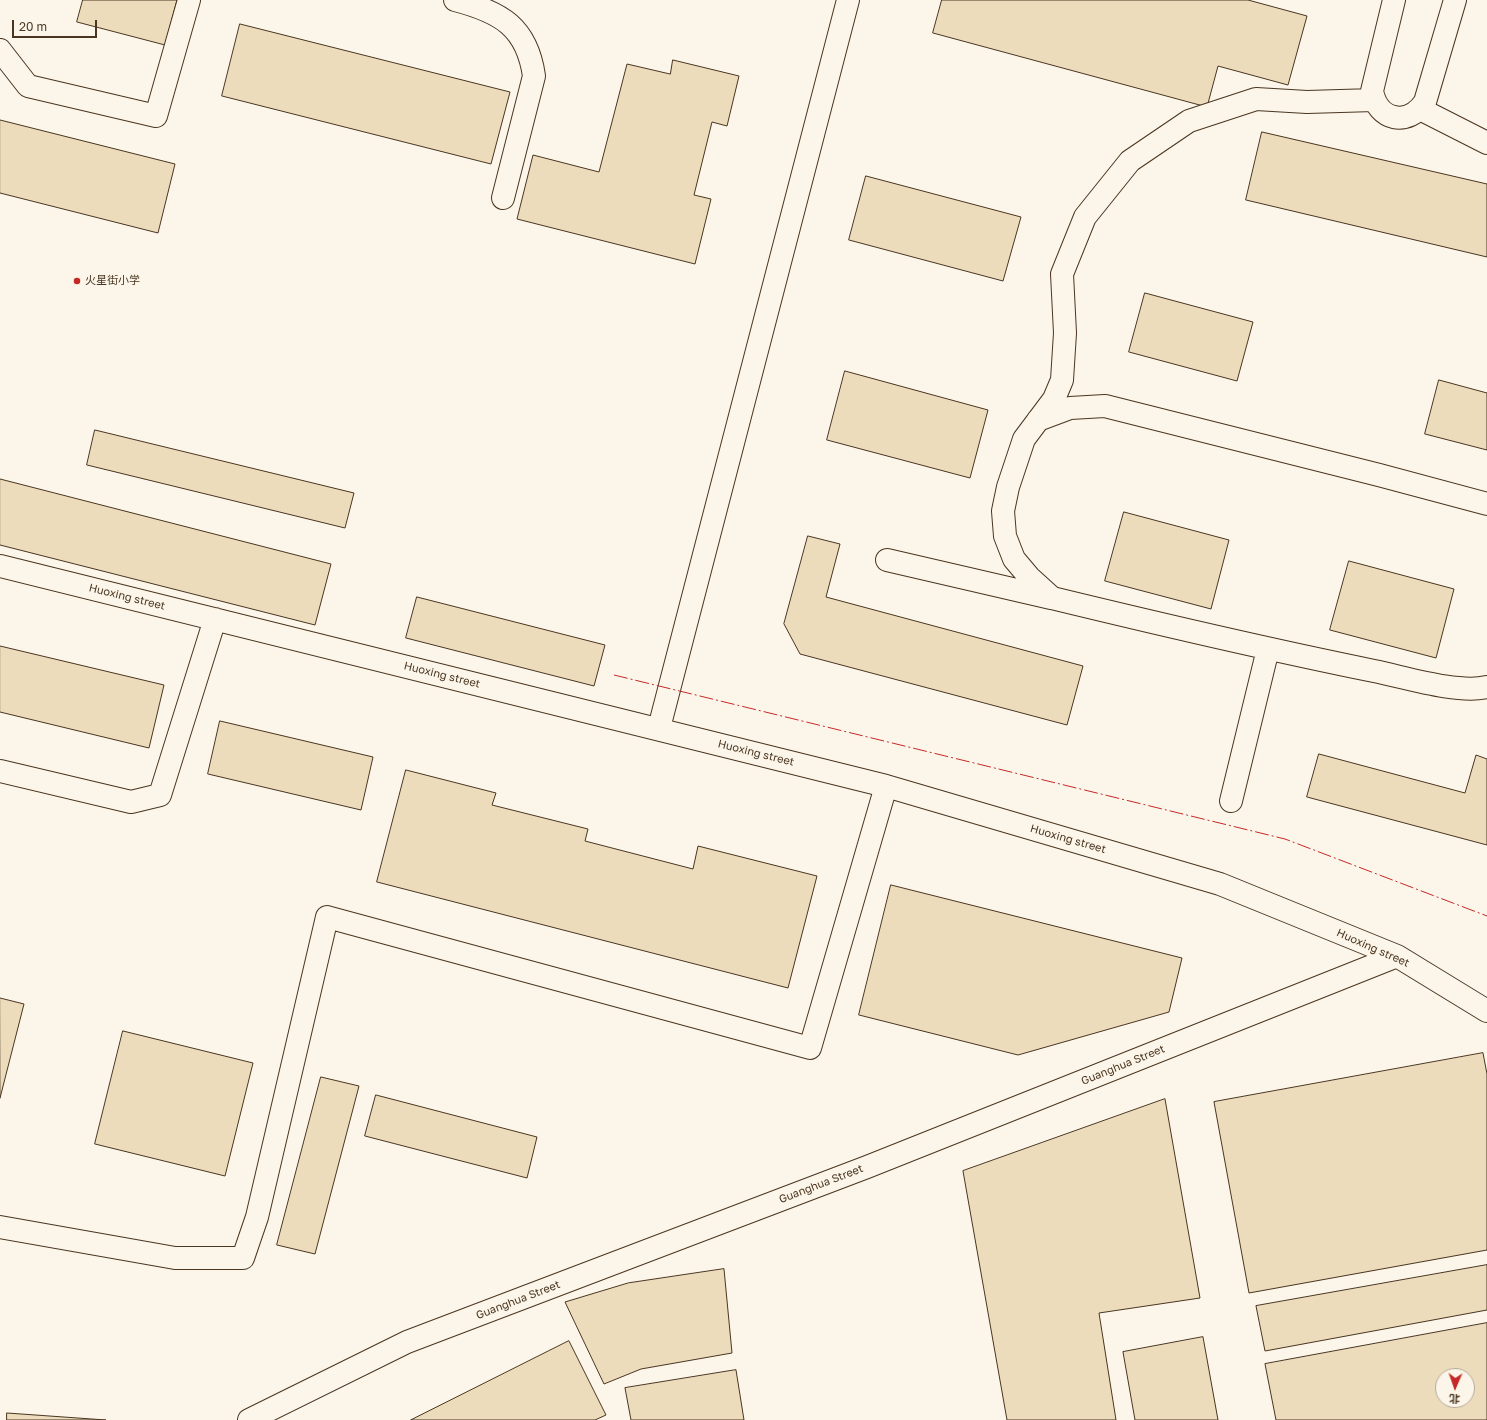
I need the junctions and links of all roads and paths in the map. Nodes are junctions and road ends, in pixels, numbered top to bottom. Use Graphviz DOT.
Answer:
graph roads {
  1 [pos="189,0"];
  2 [pos="455,0"];
  3 [pos="848,0"];
  4 [pos="1394,0"];
  5 [pos="1455,0"];
  6 [pos="0,50"];
  7 [pos="1374,100"];
  8 [pos="1420,109"];
  9 [pos="1487,143"];
  10 [pos="502,198"];
  11 [pos="1038,420"];
  12 [pos="1487,504"];
  13 [pos="887,560"];
  14 [pos="0,566"];
  15 [pos="1052,598"];
  16 [pos="215,619"];
  17 [pos="1268,649"];
  18 [pos="1487,687"];
  19 [pos="659,728"];
  20 [pos="0,771"];
  21 [pos="886,786"];
  22 [pos="1231,801"];
  23 [pos="1397,956"];
  24 [pos="1487,1011"];
  25 [pos="0,1227"];
  26 [pos="249,1420"];
  1 -- 6 [label="street"];
  2 -- 10 [label="street"];
  3 -- 19 [label="street"];
  4 -- 7 [label="street"];
  5 -- 8 [label="street"];
  7 -- 8 [label="street"];
  7 -- 11 [label="street"];
  8 -- 9 [label="street"];
  11 -- 12 [label="street"];
  11 -- 15 [label="street"];
  13 -- 15 [label="street"];
  14 -- 16 [label="street, Huoxing street"];
  15 -- 17 [label="street"];
  16 -- 19 [label="street, Huoxing street"];
  16 -- 20 [label="street"];
  17 -- 18 [label="street"];
  17 -- 22 [label="street"];
  19 -- 21 [label="street, Huoxing street"];
  21 -- 23 [label="street, Huoxing street"];
  21 -- 25 [label="street"];
  23 -- 24 [label="street, Huoxing street"];
  23 -- 26 [label="street, Guanghua Street"];
}
